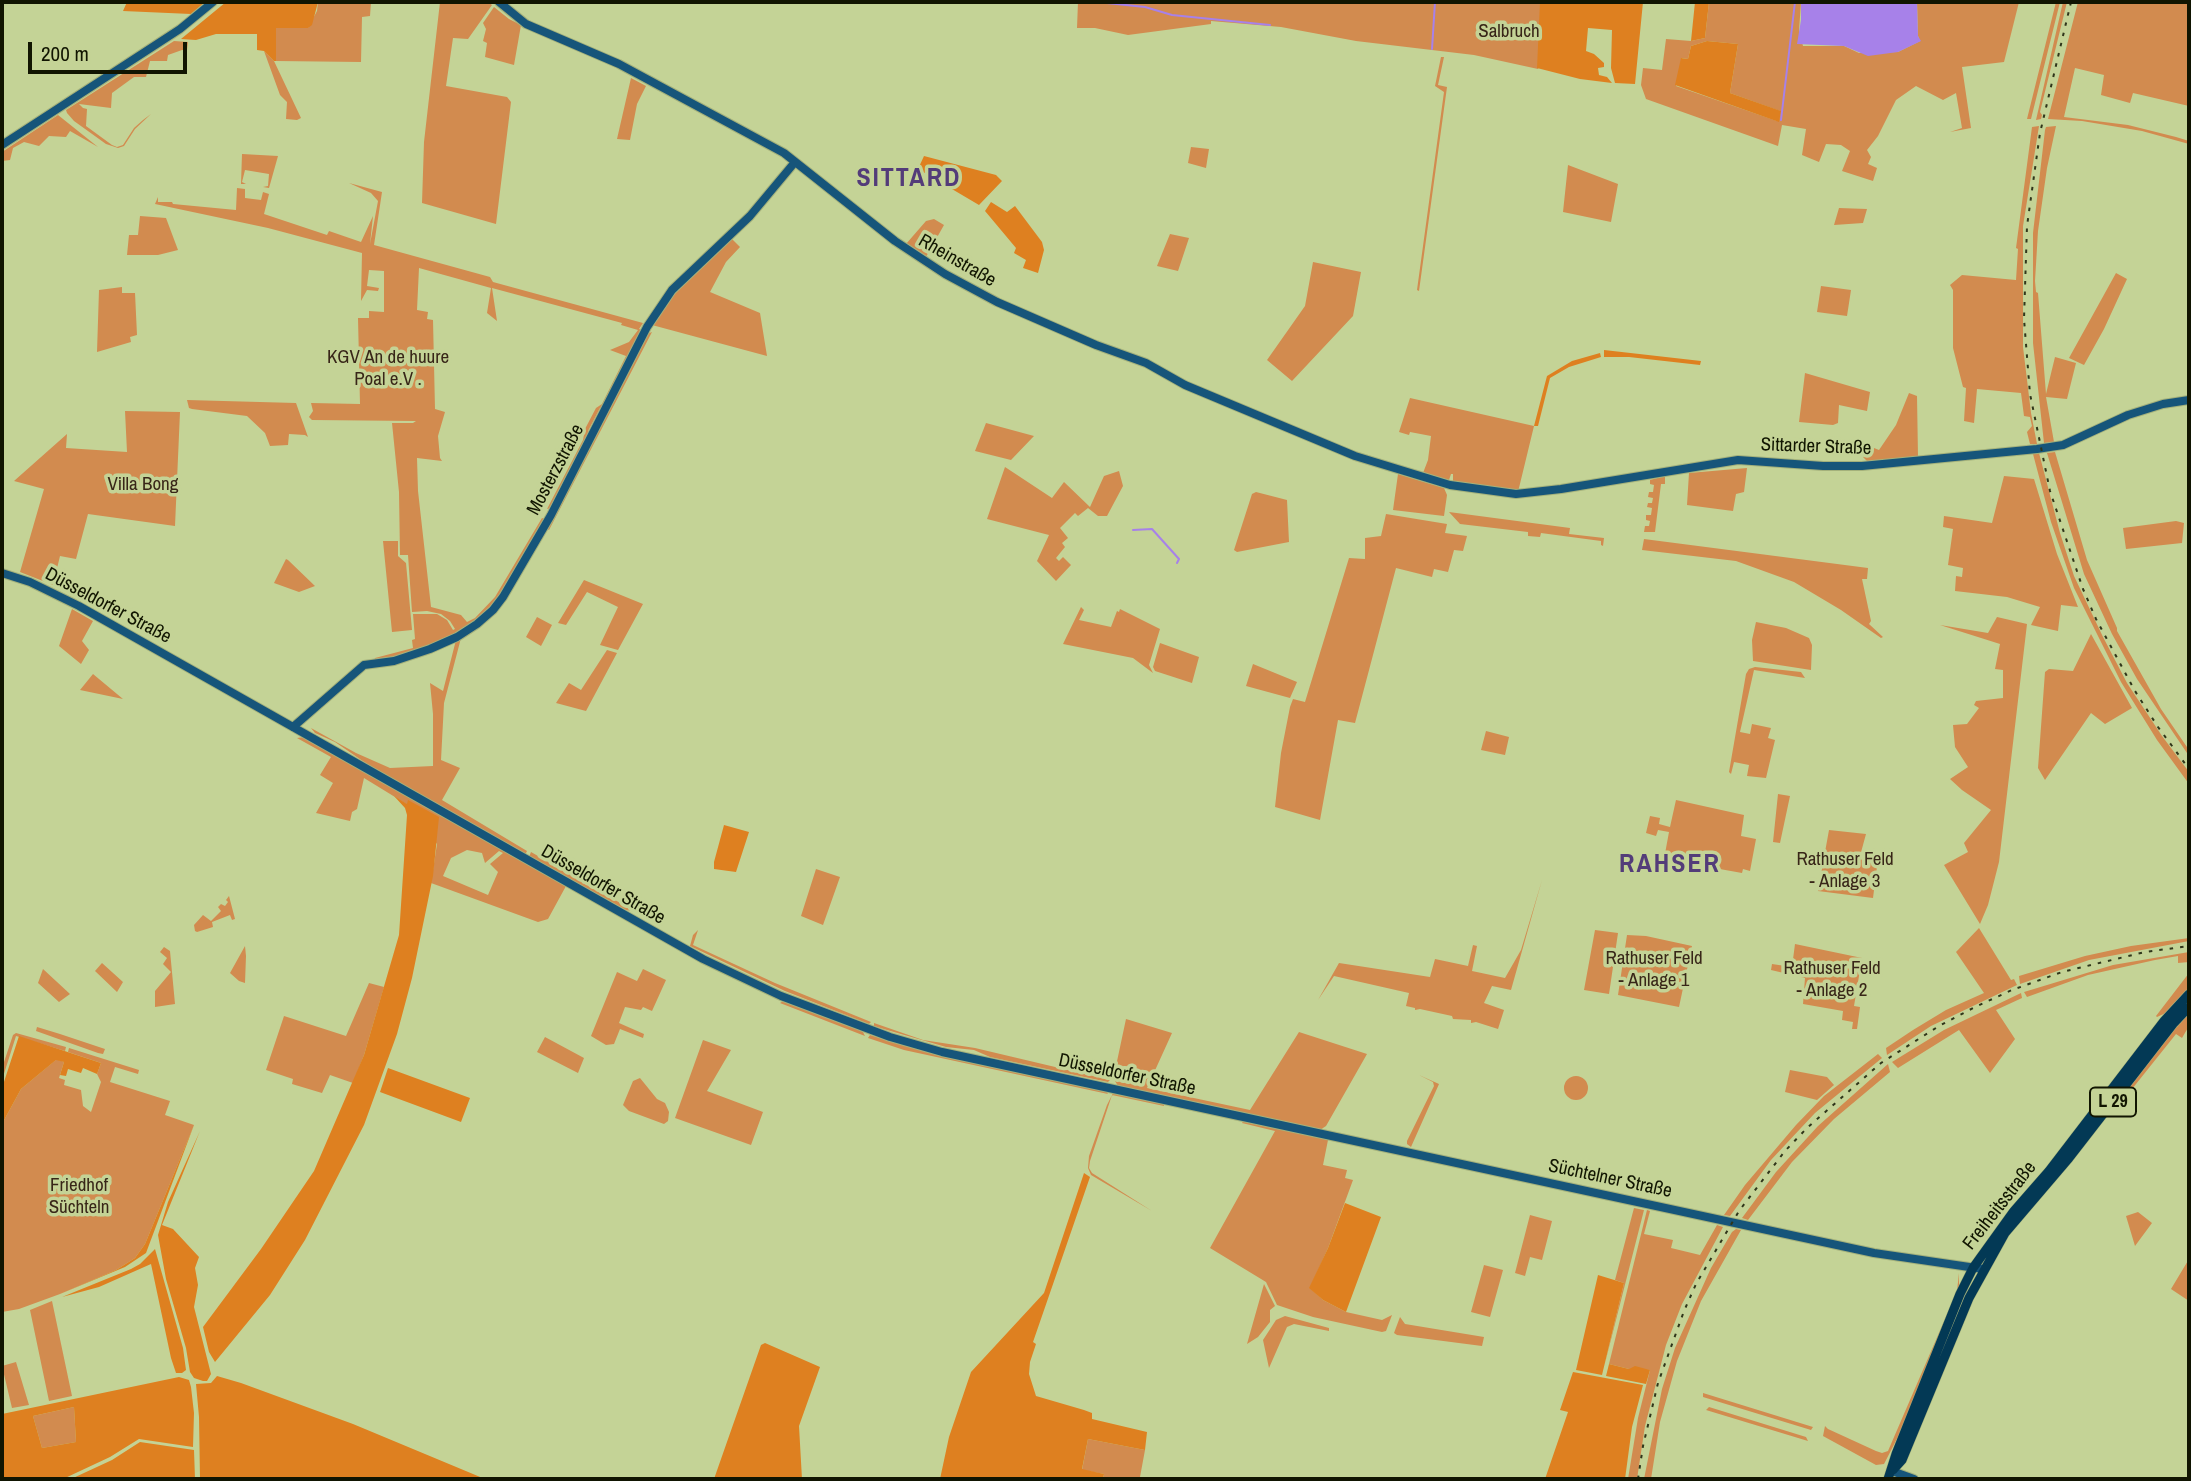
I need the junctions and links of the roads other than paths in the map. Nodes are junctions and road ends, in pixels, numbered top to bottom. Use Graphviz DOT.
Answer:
graph roads {
  1 [pos="213,2"];
  2 [pos="499,2"];
  3 [pos="2,145"];
  4 [pos="795,162"];
  5 [pos="2189,400"];
  6 [pos="1435,481"];
  7 [pos="2,573"];
  8 [pos="293,727"];
  9 [pos="2189,994"];
  10 [pos="2189,1007"];
  11 [pos="2106,1105"];
  12 [pos="1232,1114"];
  13 [pos="1972,1270"];
  14 [pos="1890,1475"];
  15 [pos="1914,1479"];
  1 -- 3 [label="street"];
  2 -- 4 [label="street, Rheinstraße"];
  4 -- 6 [label="street, Rheinstraße"];
  4 -- 8 [label="street, Mosterzstraße"];
  5 -- 6 [label="street, Sittarder Straße"];
  7 -- 8 [label="street, Düsseldorfer Straße"];
  8 -- 12 [label="street, Düsseldorfer Straße"];
  9 -- 11 [label="main road, Freiheitsstraße / L 29"];
  10 -- 11 [label="main road, Freiheitsstraße / L 29"];
  11 -- 13 [label="main road, Freiheitsstraße / L 29"];
  12 -- 13 [label="street, Süchtelner Straße"];
  13 -- 14 [label="main road, Freiheitsstraße / L 29"];
  13 -- 14 [label="main road, Freiheitsstraße / L 29"];
  14 -- 15 [label="street"];
}
